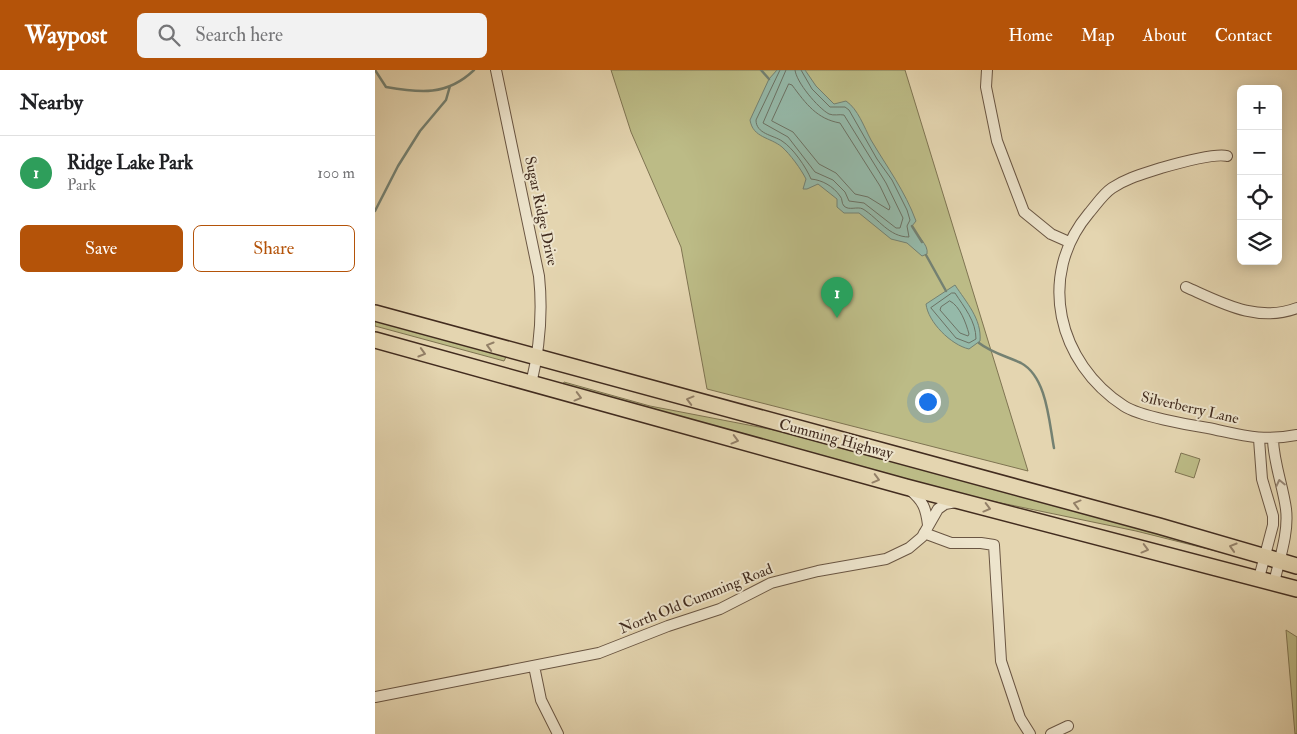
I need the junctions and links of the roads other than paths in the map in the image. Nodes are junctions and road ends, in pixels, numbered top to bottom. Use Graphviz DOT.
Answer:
graph roads {
  1 [pos="496,70"];
  2 [pos="987,70"];
  3 [pos="1227,156"];
  4 [pos="1069,242"];
  5 [pos="1186,287"];
  6 [pos="1297,308"];
  7 [pos="375,313"];
  8 [pos="375,340"];
  9 [pos="537,359"];
  10 [pos="531,384"];
  11 [pos="1297,435"];
  12 [pos="1259,439"];
  13 [pos="1273,440"];
  14 [pos="906,487"];
  15 [pos="962,501"];
  16 [pos="1284,501"];
  17 [pos="1269,504"];
  18 [pos="926,529"];
  19 [pos="1272,559"];
  20 [pos="1297,566"];
  21 [pos="1266,580"];
  22 [pos="1297,589"];
  23 [pos="534,666"];
  24 [pos="375,697"];
  25 [pos="1068,726"];
  26 [pos="558,734"];
  27 [pos="1030,734"];
  28 [pos="1051,734"];
  1 -- 9 [label="street, Sugar Ridge Drive"];
  2 -- 4 [label="street"];
  3 -- 4 [label="street, Silverberry Lane"];
  4 -- 12 [label="street, Silverberry Lane"];
  5 -- 6 [label="street"];
  9 -- 7 [label="highway, Cumming Highway, one-way"];
  8 -- 10 [label="highway, Cumming Highway, one-way"];
  9 -- 10 [label="street, Sugar Ridge Drive"];
  19 -- 9 [label="highway, Cumming Highway, one-way"];
  10 -- 14 [label="highway, Cumming Highway, one-way"];
  11 -- 13 [label="street, Silverberry Lane"];
  12 -- 13 [label="street, Silverberry Lane"];
  12 -- 17 [label="street"];
  16 -- 13 [label="street, one-way"];
  14 -- 15 [label="highway, Cumming Highway"];
  14 -- 18 [label="street"];
  15 -- 18 [label="street, North Old Cumming Road"];
  15 -- 21 [label="highway, Cumming Highway, one-way"];
  16 -- 17 [label="street"];
  16 -- 19 [label="street"];
  17 -- 19 [label="street"];
  18 -- 23 [label="street, North Old Cumming Road"];
  18 -- 27 [label="street"];
  19 -- 20 [label="highway, Cumming Highway"];
  19 -- 21 [label="street"];
  19 -- 21 [label="street"];
  21 -- 22 [label="highway, Cumming Highway"];
  23 -- 24 [label="street, North Old Cumming Road"];
  23 -- 26 [label="street"];
  25 -- 28 [label="street"];
}
